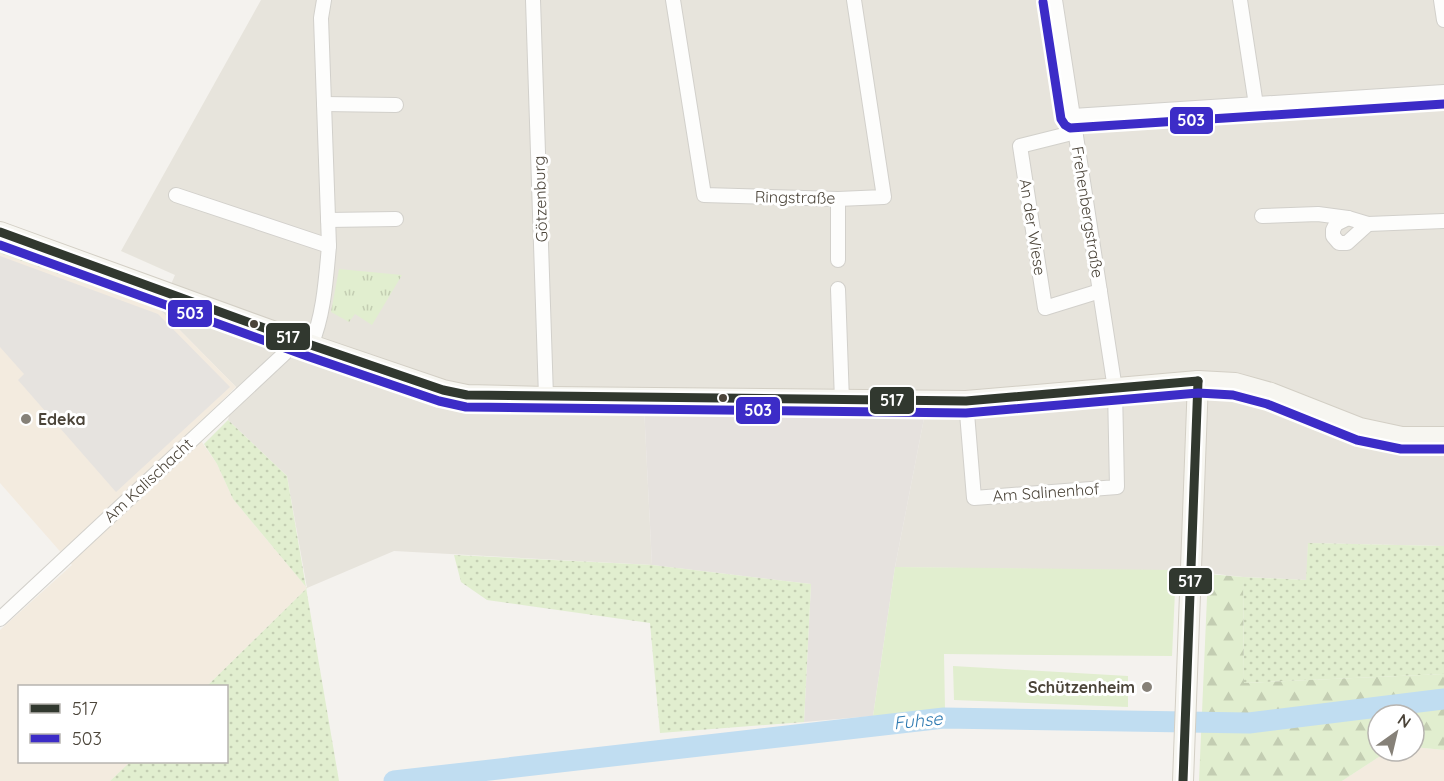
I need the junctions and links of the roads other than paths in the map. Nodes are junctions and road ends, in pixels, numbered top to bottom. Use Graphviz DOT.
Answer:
graph roads {
  1 [pos="324,0"];
  2 [pos="534,0"];
  3 [pos="673,0"];
  4 [pos="854,0"];
  5 [pos="1054,0"];
  6 [pos="1240,0"];
  7 [pos="1441,0"];
  8 [pos="1444,20"];
  9 [pos="1444,92"];
  10 [pos="324,104"];
  11 [pos="396,105"];
  12 [pos="1256,105"];
  13 [pos="1073,116"];
  14 [pos="1076,132"];
  15 [pos="176,195"];
  16 [pos="838,199"];
  17 [pos="1262,216"];
  18 [pos="1348,218"];
  19 [pos="396,219"];
  20 [pos="328,220"];
  21 [pos="1444,221"];
  22 [pos="1368,224"];
  23 [pos="0,232"];
  24 [pos="329,246"];
  25 [pos="838,260"];
  26 [pos="838,289"];
  27 [pos="1100,291"];
  28 [pos="290,338"];
  29 [pos="311,345"];
  30 [pos="1198,381"];
  31 [pos="1114,389"];
  32 [pos="546,397"];
  33 [pos="842,401"];
  34 [pos="966,401"];
  35 [pos="1444,437"];
  36 [pos="0,619"];
  37 [pos="1183,781"];
  1 -- 10 [label="street"];
  2 -- 32 [label="street, Götzenburg"];
  3 -- 16 [label="street, Ringstraße"];
  4 -- 16 [label="street, Ringstraße"];
  5 -- 13 [label="street, Frehenbergstraße"];
  6 -- 12 [label="street"];
  7 -- 8 [label="street"];
  9 -- 12 [label="street"];
  10 -- 11 [label="street"];
  10 -- 20 [label="street"];
  12 -- 13 [label="street"];
  13 -- 14 [label="street, Frehenbergstraße"];
  14 -- 27 [label="street, Frehenbergstraße"];
  14 -- 27 [label="street, An der Wiese"];
  15 -- 24 [label="street"];
  16 -- 25 [label="street"];
  17 -- 18 [label="street"];
  18 -- 22 [label="street"];
  18 -- 22 [label="street"];
  19 -- 20 [label="street"];
  20 -- 24 [label="street"];
  21 -- 22 [label="street"];
  23 -- 28 [label="street"];
  24 -- 29 [label="street"];
  26 -- 33 [label="street"];
  27 -- 31 [label="street, Frehenbergstraße"];
  28 -- 29 [label="street"];
  28 -- 36 [label="street, Am Kalischacht"];
  29 -- 32 [label="street"];
  30 -- 31 [label="street"];
  30 -- 35 [label="street"];
  30 -- 37 [label="street"];
  31 -- 34 [label="street"];
  31 -- 34 [label="street, Am Salinenhof"];
  32 -- 33 [label="street"];
  33 -- 34 [label="street"];
}
